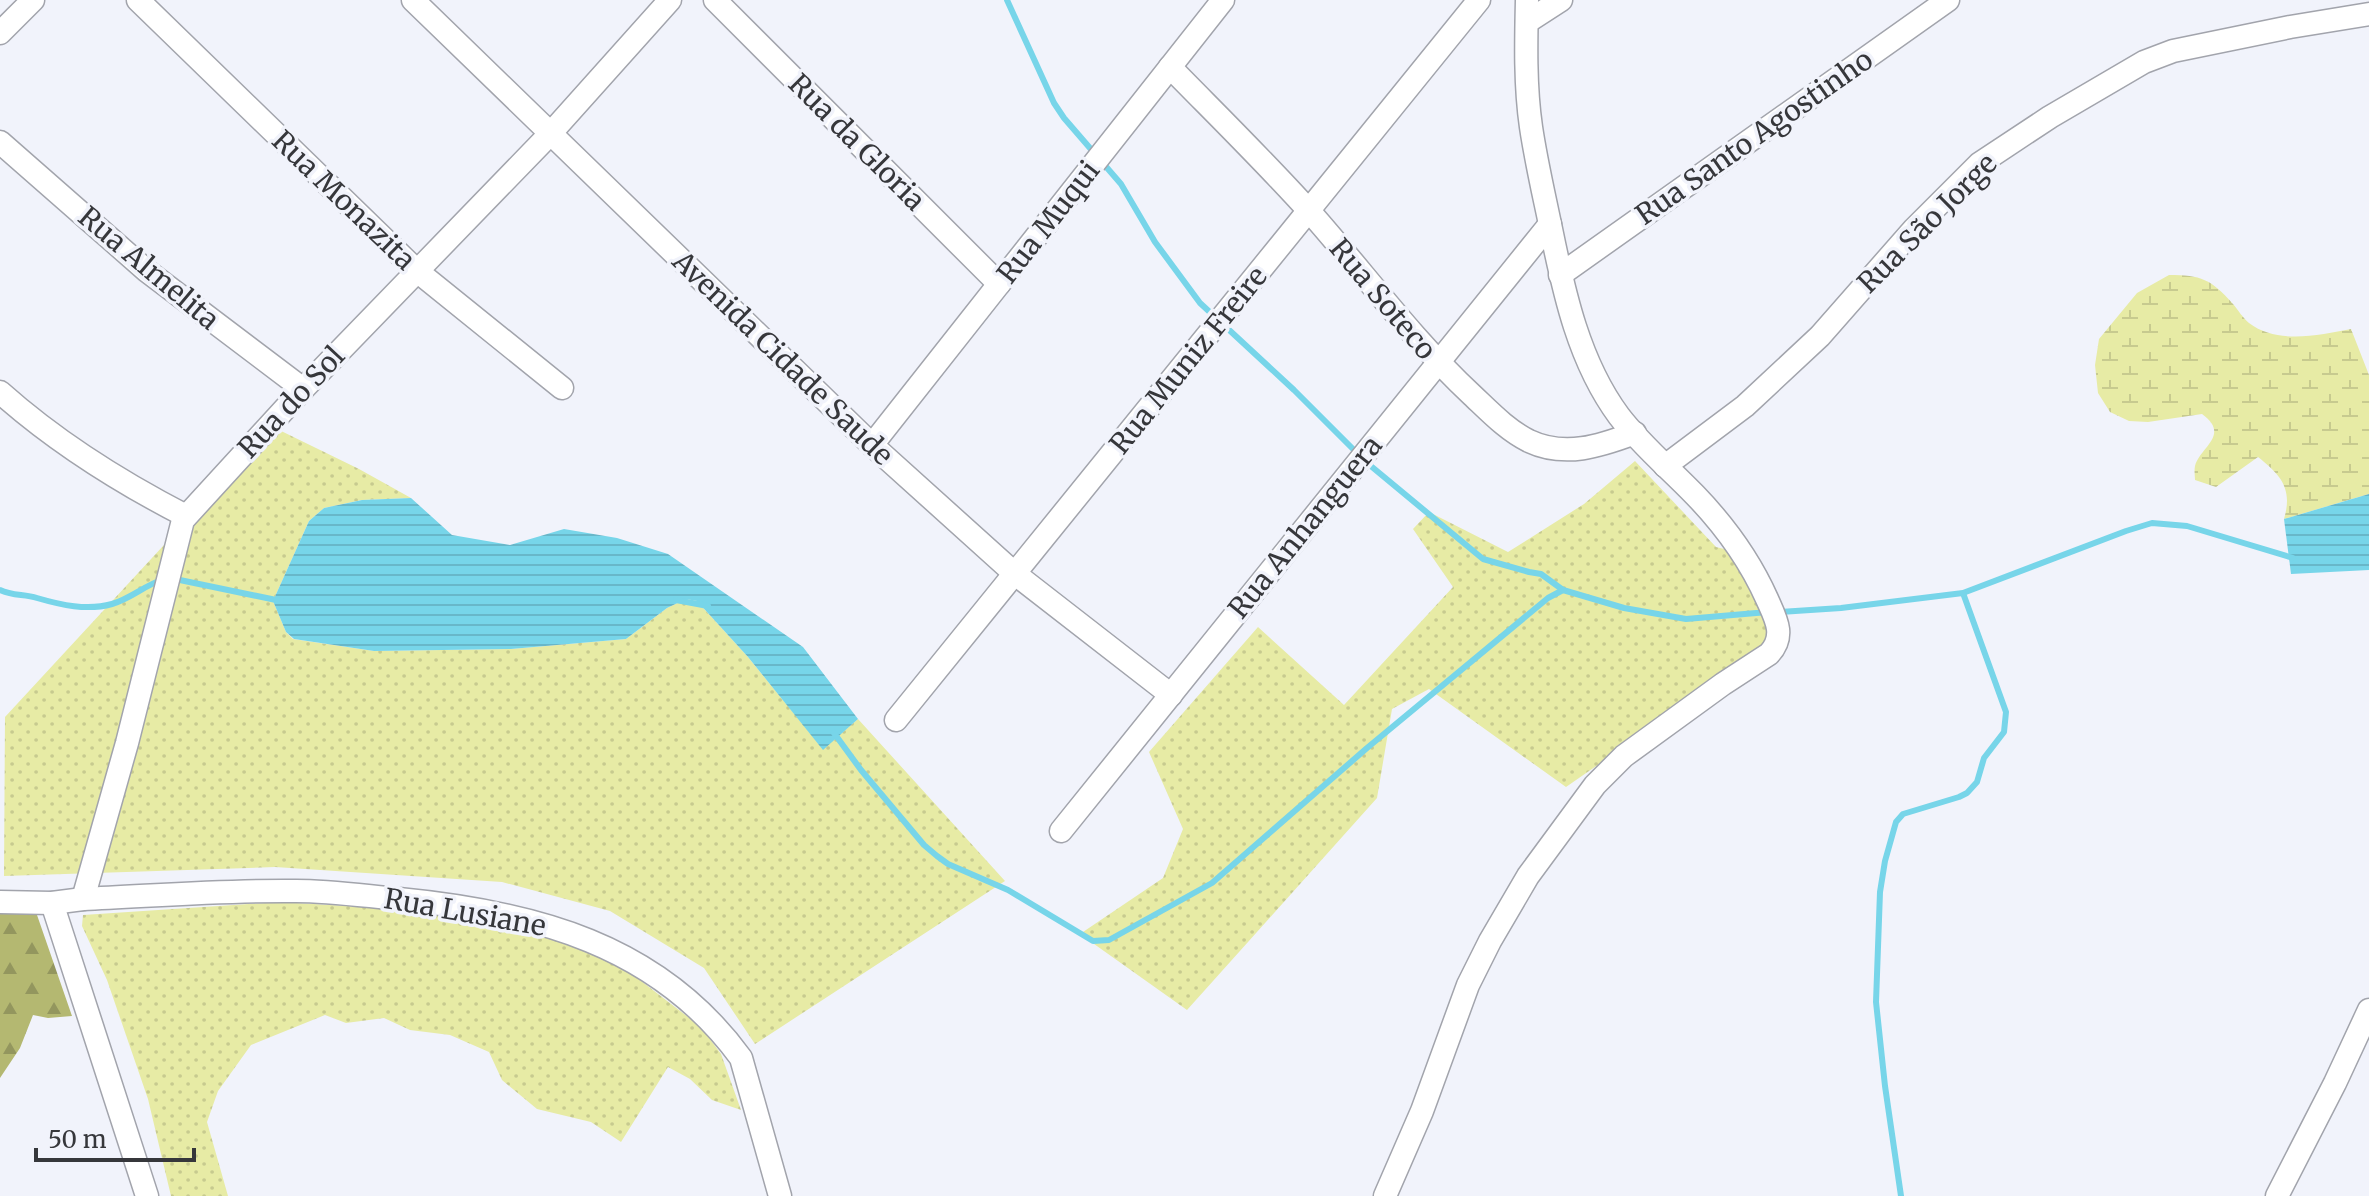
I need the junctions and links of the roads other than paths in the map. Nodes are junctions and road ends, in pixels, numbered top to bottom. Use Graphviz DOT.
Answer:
graph roads {
  1 [pos="33,0"];
  2 [pos="138,0"];
  3 [pos="413,0"];
  4 [pos="670,0"];
  5 [pos="715,0"];
  6 [pos="1223,0"];
  7 [pos="1479,0"];
  8 [pos="1561,0"];
  9 [pos="1948,0"];
  10 [pos="1527,11"];
  11 [pos="2369,14"];
  12 [pos="0,33"];
  13 [pos="1170,67"];
  14 [pos="550,134"];
  15 [pos="0,142"];
  16 [pos="1308,211"];
  17 [pos="1550,224"];
  18 [pos="417,271"];
  19 [pos="1560,275"];
  20 [pos="999,284"];
  21 [pos="1438,363"];
  22 [pos="562,388"];
  23 [pos="303,389"];
  24 [pos="0,392"];
  25 [pos="1635,433"];
  26 [pos="872,445"];
  27 [pos="1665,466"];
  28 [pos="186,516"];
  29 [pos="1014,573"];
  30 [pos="1171,695"];
  31 [pos="896,720"];
  32 [pos="1061,831"];
  33 [pos="83,899"];
  34 [pos="0,902"];
  35 [pos="52,903"];
  36 [pos="2369,1010"];
  37 [pos="147,1196"];
  38 [pos="780,1196"];
  39 [pos="1385,1196"];
  40 [pos="2277,1196"];
  1 -- 12 [label="street"];
  2 -- 18 [label="street, Rua Monazita"];
  3 -- 14 [label="street, Avenida Cidade Saude"];
  4 -- 14 [label="street, Rua do Sol"];
  5 -- 20 [label="street, Rua da Gloria"];
  6 -- 13 [label="street, Rua Muqui"];
  7 -- 16 [label="street, Rua Muniz Freire"];
  8 -- 10 [label="street"];
  9 -- 19 [label="street, Rua Santo Agostinho"];
  10 -- 17 [label="street"];
  11 -- 27 [label="street, Rua São Jorge"];
  13 -- 16 [label="street, Rua Soteco"];
  13 -- 20 [label="street, Rua Muqui"];
  14 -- 18 [label="street, Rua do Sol"];
  14 -- 26 [label="street, Avenida Cidade Saude"];
  15 -- 23 [label="street, Rua Almelita"];
  16 -- 21 [label="street, Rua Soteco"];
  16 -- 29 [label="street, Rua Muniz Freire"];
  17 -- 19 [label="street"];
  17 -- 21 [label="street, Rua Anhanguera"];
  18 -- 22 [label="street, Rua Monazita"];
  18 -- 23 [label="street, Rua do Sol"];
  19 -- 25 [label="street"];
  20 -- 26 [label="street, Rua Muqui"];
  21 -- 25 [label="street, Rua Soteco"];
  21 -- 30 [label="street, Rua Anhanguera"];
  23 -- 28 [label="street, Rua do Sol"];
  24 -- 28 [label="street"];
  25 -- 27 [label="street"];
  26 -- 29 [label="street, Avenida Cidade Saude"];
  27 -- 39 [label="street"];
  28 -- 33 [label="street, Rua do Sol"];
  29 -- 30 [label="street, Avenida Cidade Saude"];
  29 -- 31 [label="street, Rua Muniz Freire"];
  30 -- 32 [label="street, Rua Anhanguera"];
  33 -- 35 [label="street, Rua Lusiane"];
  33 -- 38 [label="street, Rua Lusiane"];
  34 -- 35 [label="street, Rua Lusiane"];
  35 -- 37 [label="street"];
  36 -- 40 [label="street"];
}
